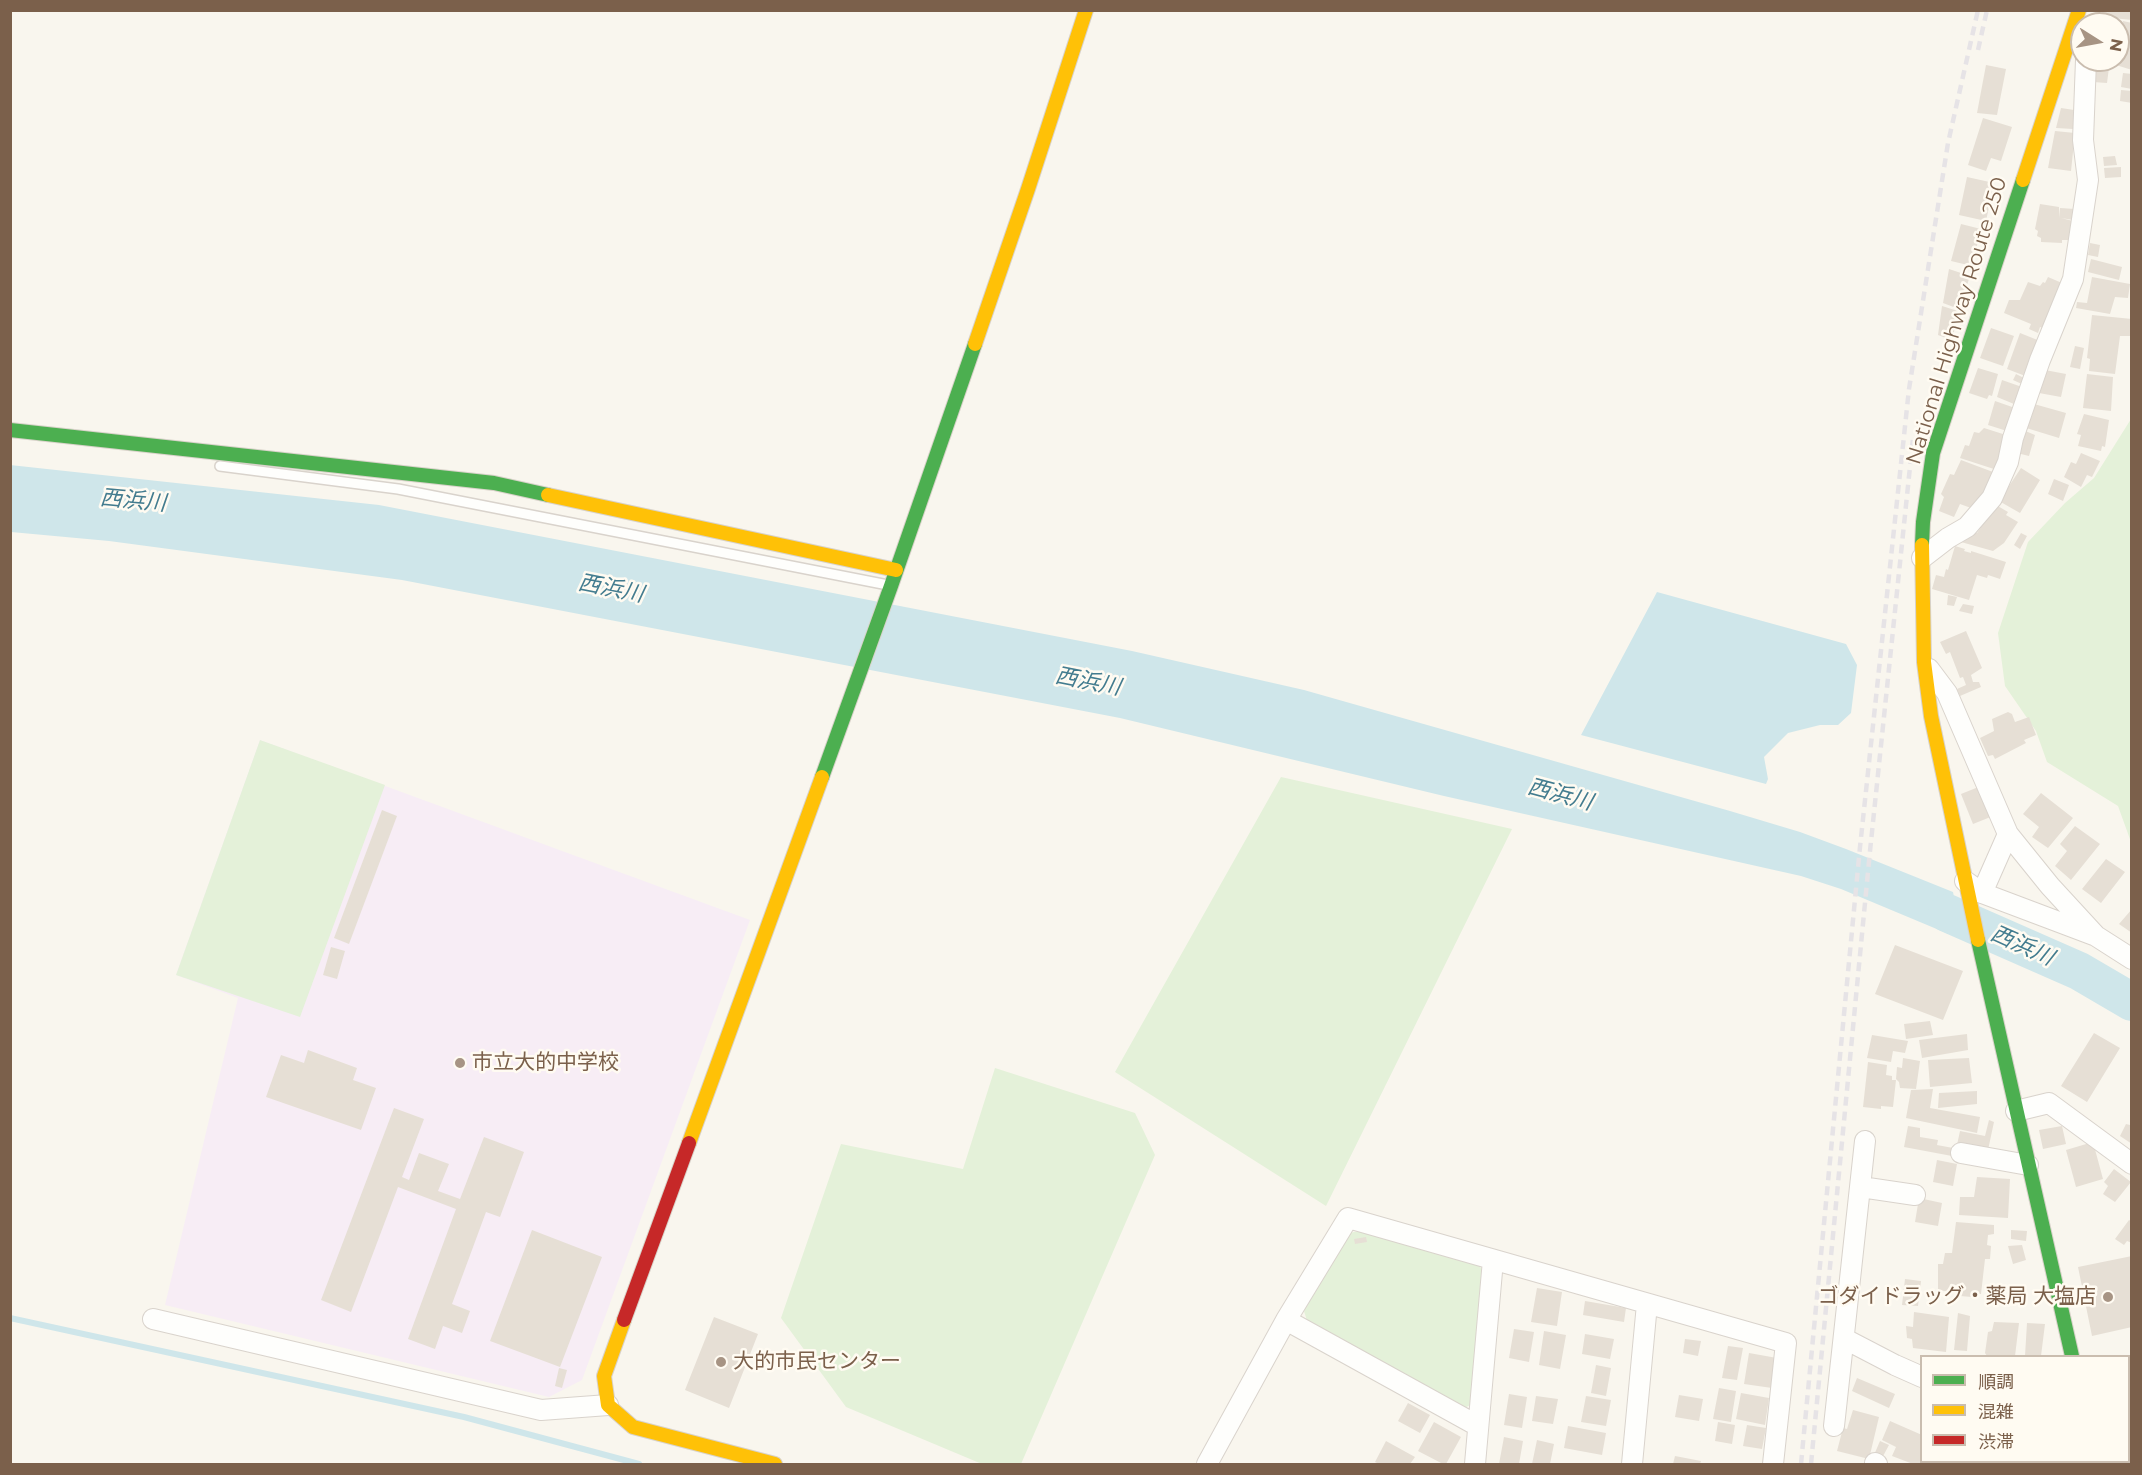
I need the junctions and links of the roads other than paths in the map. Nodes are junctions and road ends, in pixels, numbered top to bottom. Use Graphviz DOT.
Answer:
graph roads {
  1 [pos="1086,10"];
  2 [pos="2080,10"];
  3 [pos="2086,72"];
  4 [pos="10,430"];
  5 [pos="204,465"];
  6 [pos="1922,558"];
  7 [pos="896,570"];
  8 [pos="891,586"];
  9 [pos="1924,662"];
  10 [pos="2008,834"];
  11 [pos="1965,881"];
  12 [pos="1982,892"];
  13 [pos="2096,936"];
  14 [pos="2132,959"];
  15 [pos="2016,1111"];
  16 [pos="1865,1142"];
  17 [pos="1961,1153"];
  18 [pos="2132,1164"];
  19 [pos="2028,1165"];
  20 [pos="1861,1187"];
  21 [pos="1915,1195"];
  22 [pos="1493,1260"];
  23 [pos="1647,1304"];
  24 [pos="153,1319"];
  25 [pos="1286,1320"];
  26 [pos="1845,1339"];
  27 [pos="2072,1355"];
  28 [pos="1920,1376"];
  29 [pos="608,1405"];
  30 [pos="1478,1426"];
  31 [pos="1834,1426"];
  32 [pos="775,1464"];
  33 [pos="1207,1464"];
  34 [pos="1474,1464"];
  35 [pos="1632,1464"];
  36 [pos="1773,1464"];
  1 -- 7 [label="main road"];
  2 -- 6 [label="main road, National Highway Route 250"];
  3 -- 6 [label="street"];
  4 -- 7 [label="main road"];
  5 -- 8 [label="lane"];
  6 -- 9 [label="main road, National Highway Route 250"];
  7 -- 8 [label="main road"];
  8 -- 29 [label="main road"];
  9 -- 10 [label="street"];
  9 -- 11 [label="main road, National Highway Route 250"];
  10 -- 12 [label="street"];
  10 -- 13 [label="street"];
  11 -- 12 [label="street"];
  11 -- 15 [label="main road, National Highway Route 250"];
  12 -- 13 [label="street"];
  13 -- 14 [label="street"];
  15 -- 18 [label="street"];
  15 -- 19 [label="main road, National Highway Route 250"];
  16 -- 20 [label="street"];
  17 -- 19 [label="street"];
  19 -- 27 [label="main road, National Highway Route 250"];
  20 -- 21 [label="street"];
  20 -- 26 [label="street"];
  22 -- 23 [label="street"];
  22 -- 25 [label="street"];
  22 -- 30 [label="street"];
  23 -- 35 [label="street"];
  23 -- 36 [label="street"];
  24 -- 29 [label="street"];
  25 -- 30 [label="street"];
  25 -- 33 [label="street"];
  26 -- 28 [label="street"];
  26 -- 31 [label="street"];
  29 -- 32 [label="main road"];
  30 -- 34 [label="street"];
}
